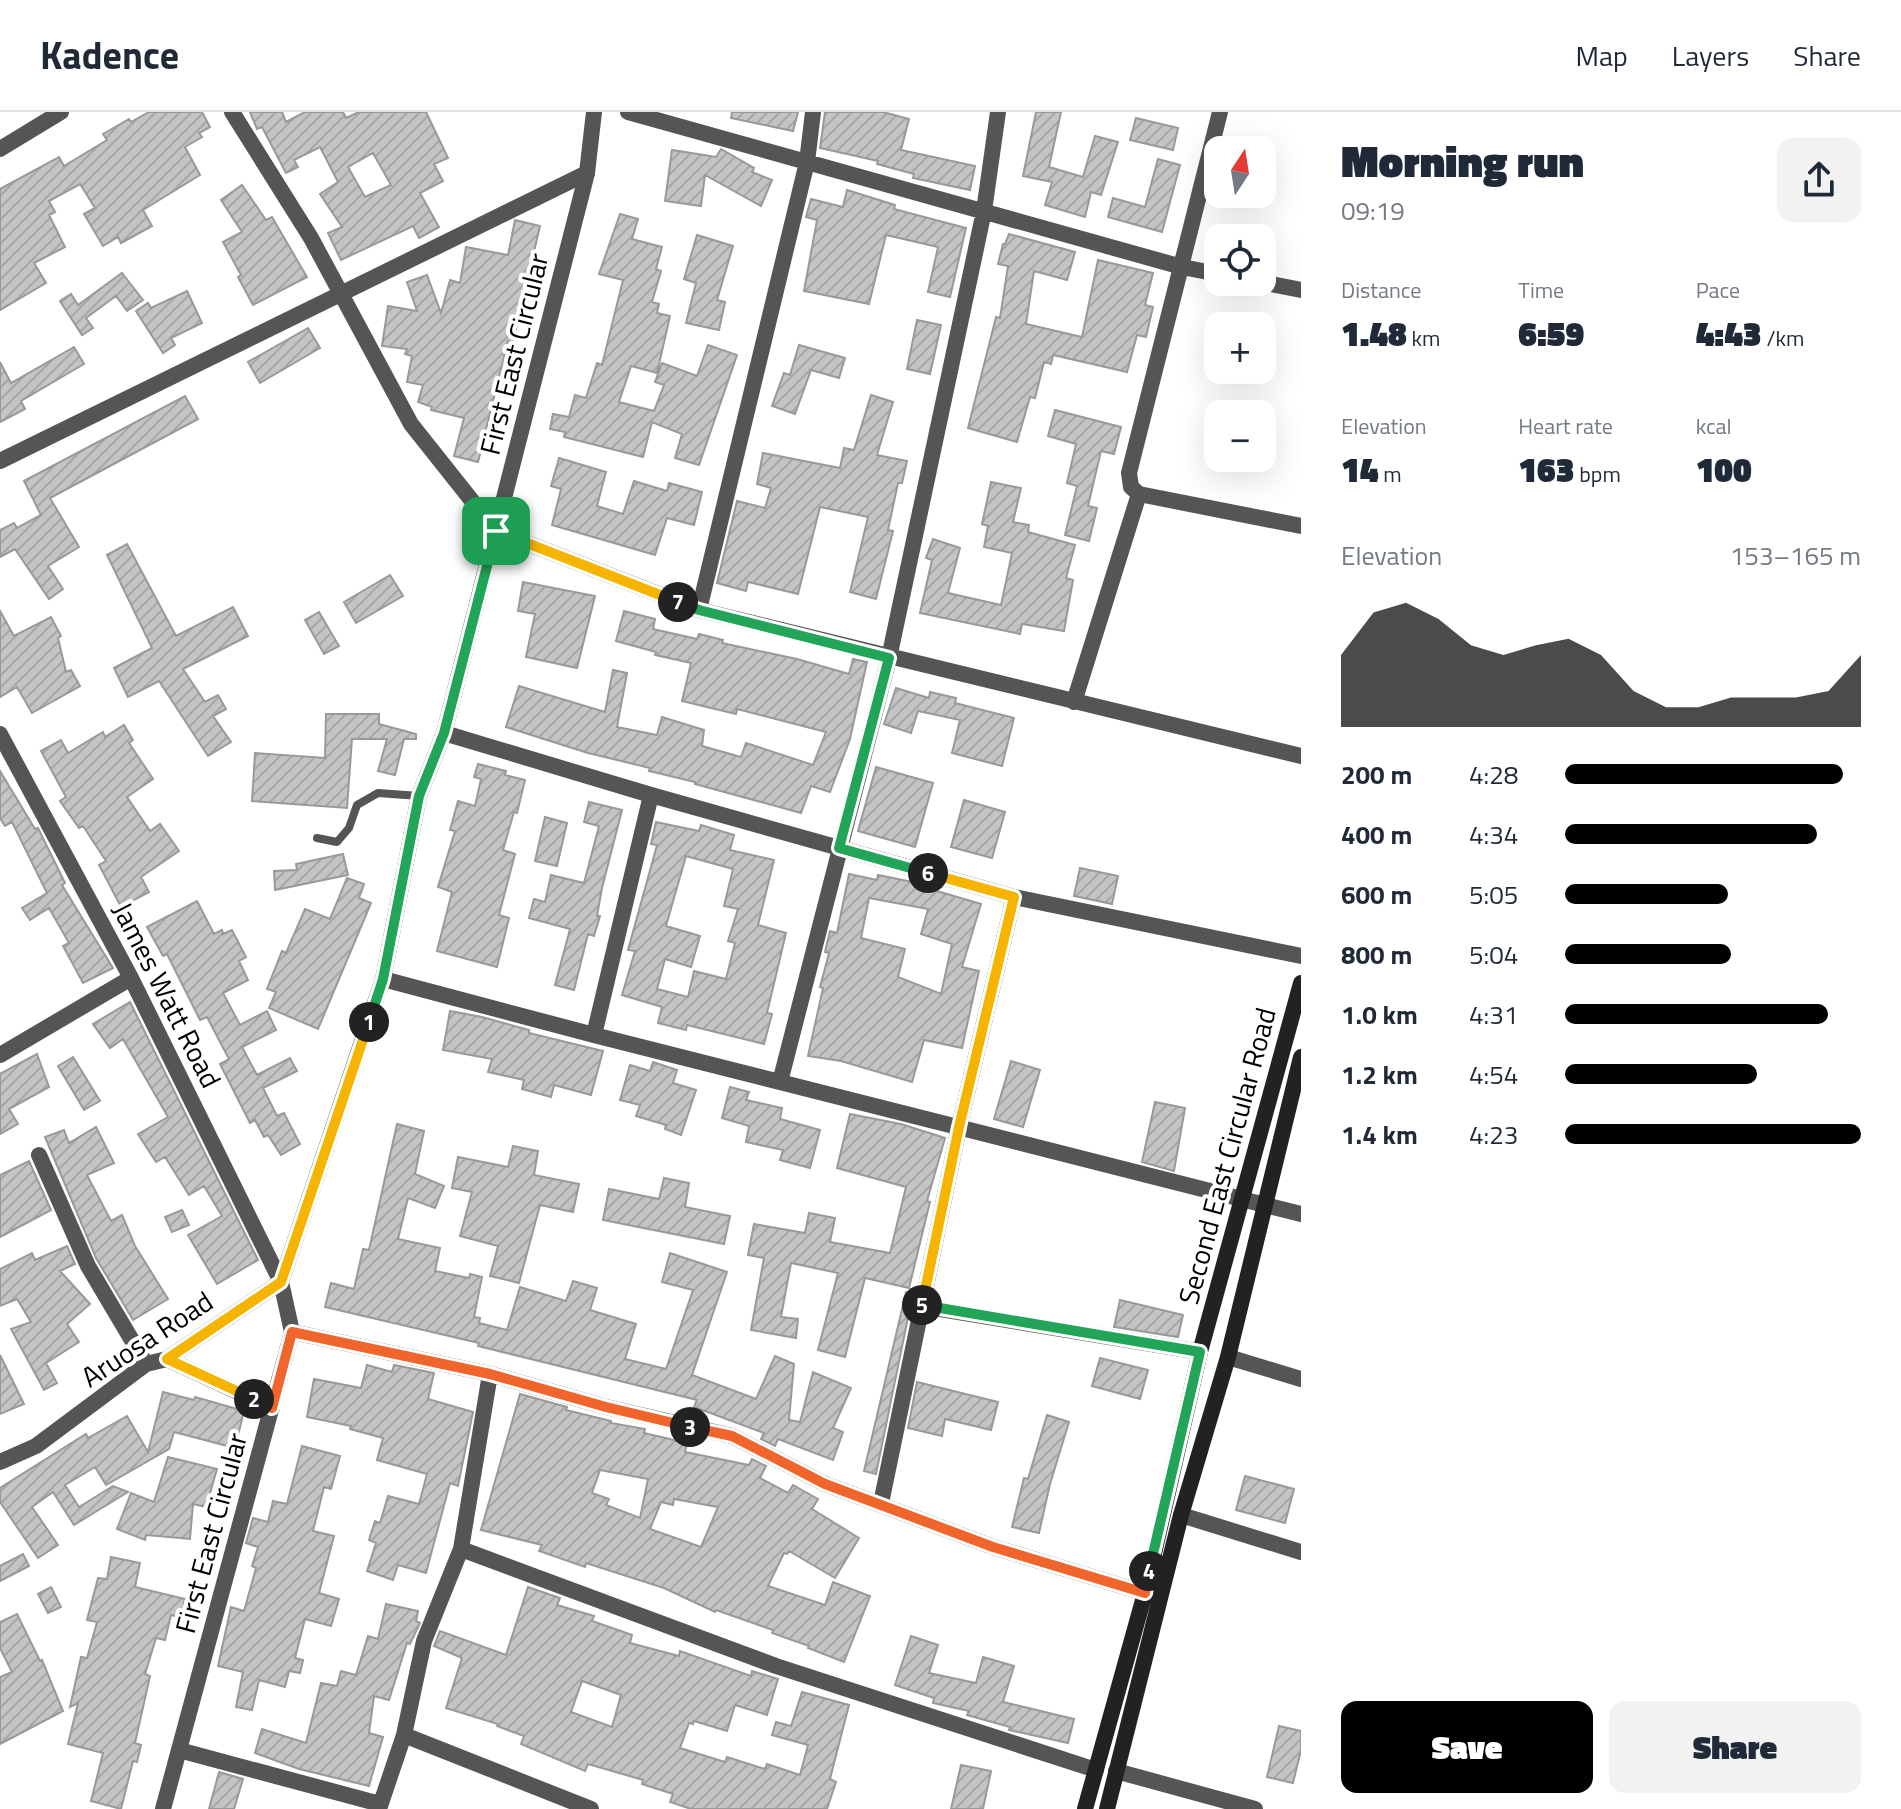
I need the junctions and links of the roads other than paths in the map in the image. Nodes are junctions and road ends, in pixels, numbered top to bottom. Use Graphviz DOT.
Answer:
graph roads {
  1 [pos="61,112"];
  2 [pos="232,112"];
  3 [pos="594,112"];
  4 [pos="628,112"];
  5 [pos="813,112"];
  6 [pos="998,112"];
  7 [pos="1220,112"];
  8 [pos="0,149"];
  9 [pos="807,162"];
  10 [pos="587,173"];
  11 [pos="984,211"];
  12 [pos="1182,267"];
  13 [pos="1204,271"];
  14 [pos="1276,285"];
  15 [pos="1301,290"];
  16 [pos="340,293"];
  17 [pos="0,461"];
  18 [pos="1139,494"];
  19 [pos="1301,526"];
  20 [pos="496,531"];
  21 [pos="699,610"];
  22 [pos="889,658"];
  23 [pos="1074,702"];
  24 [pos="444,733"];
  25 [pos="1,738"];
  26 [pos="1301,756"];
  27 [pos="651,795"];
  28 [pos="419,796"];
  29 [pos="317,838"];
  30 [pos="839,848"];
  31 [pos="1014,897"];
  32 [pos="1301,956"];
  33 [pos="131,978"];
  34 [pos="383,979"];
  35 [pos="1301,983"];
  36 [pos="594,1035"];
  37 [pos="0,1055"];
  38 [pos="1301,1057"];
  39 [pos="780,1082"];
  40 [pos="959,1127"];
  41 [pos="39,1155"];
  42 [pos="1244,1199"];
  43 [pos="1263,1203"];
  44 [pos="1301,1214"];
  45 [pos="281,1282"];
  46 [pos="922,1306"];
  47 [pos="292,1332"];
  48 [pos="1200,1352"];
  49 [pos="1228,1357"];
  50 [pos="167,1359"];
  51 [pos="146,1364"];
  52 [pos="490,1374"];
  53 [pos="1301,1379"];
  54 [pos="272,1408"];
  55 [pos="0,1460"];
  56 [pos="881,1503"];
  57 [pos="1181,1515"];
  58 [pos="461,1549"];
  59 [pos="1301,1552"];
  60 [pos="1145,1593"];
  61 [pos="404,1735"];
  62 [pos="179,1750"];
  63 [pos="1096,1770"];
  64 [pos="1116,1771"];
  65 [pos="380,1807"];
  66 [pos="163,1809"];
  67 [pos="591,1809"];
  68 [pos="1085,1809"];
  69 [pos="1107,1809"];
  70 [pos="1255,1809"];
  1 -- 8 [label="street"];
  2 -- 16 [label="street"];
  3 -- 10 [label="street, First East Circular"];
  4 -- 9 [label="street"];
  5 -- 9 [label="street"];
  6 -- 11 [label="street"];
  7 -- 12 [label="street"];
  9 -- 11 [label="street"];
  9 -- 21 [label="street"];
  10 -- 16 [label="street"];
  10 -- 20 [label="street, First East Circular"];
  11 -- 12 [label="street"];
  11 -- 22 [label="street"];
  12 -- 13 [label="street"];
  12 -- 18 [label="street"];
  14 -- 15 [label="street"];
  16 -- 17 [label="street"];
  16 -- 20 [label="street"];
  18 -- 19 [label="street"];
  18 -- 23 [label="street"];
  20 -- 21 [label="street"];
  20 -- 24 [label="street, First East Circular"];
  21 -- 22 [label="street"];
  22 -- 23 [label="street"];
  22 -- 30 [label="street"];
  23 -- 26 [label="street"];
  24 -- 27 [label="street"];
  24 -- 28 [label="street, First East Circular"];
  25 -- 33 [label="street, James Watt Road"];
  27 -- 30 [label="street"];
  27 -- 36 [label="street"];
  28 -- 29 [label="lane"];
  28 -- 34 [label="street, First East Circular"];
  30 -- 31 [label="street"];
  30 -- 39 [label="street"];
  31 -- 32 [label="street"];
  31 -- 40 [label="street"];
  33 -- 37 [label="street"];
  33 -- 45 [label="street, James Watt Road"];
  34 -- 36 [label="street"];
  34 -- 45 [label="street, First East Circular"];
  35 -- 42 [label="main road, Second East Circular Road"];
  36 -- 39 [label="street"];
  38 -- 43 [label="main road, Second East Circular Road"];
  39 -- 40 [label="street"];
  40 -- 42 [label="street"];
  40 -- 46 [label="street"];
  41 -- 51 [label="street"];
  42 -- 43 [label="street"];
  42 -- 48 [label="main road, Second East Circular Road"];
  43 -- 44 [label="street"];
  43 -- 49 [label="main road, Second East Circular Road"];
  45 -- 47 [label="street, First East Circular"];
  45 -- 50 [label="street, Aruosa Road"];
  46 -- 48 [label="street"];
  46 -- 56 [label="street"];
  47 -- 52 [label="street"];
  47 -- 54 [label="street, First East Circular"];
  48 -- 60 [label="main road, Second East Circular Road"];
  49 -- 53 [label="street"];
  49 -- 57 [label="main road, Second East Circular Road"];
  50 -- 51 [label="street, Aruosa Road"];
  50 -- 54 [label="street"];
  51 -- 55 [label="street, Aruosa Road"];
  52 -- 56 [label="street"];
  52 -- 58 [label="street"];
  54 -- 62 [label="street, First East Circular"];
  56 -- 60 [label="street"];
  57 -- 59 [label="street"];
  57 -- 64 [label="main road, Second East Circular Road"];
  58 -- 61 [label="street"];
  58 -- 63 [label="street"];
  60 -- 63 [label="main road, Second East Circular Road"];
  61 -- 65 [label="street"];
  61 -- 67 [label="street"];
  62 -- 65 [label="street"];
  62 -- 66 [label="street, First East Circular"];
  63 -- 68 [label="main road, Second East Circular Road"];
  64 -- 69 [label="main road, Second East Circular Road"];
  64 -- 70 [label="street"];
}
